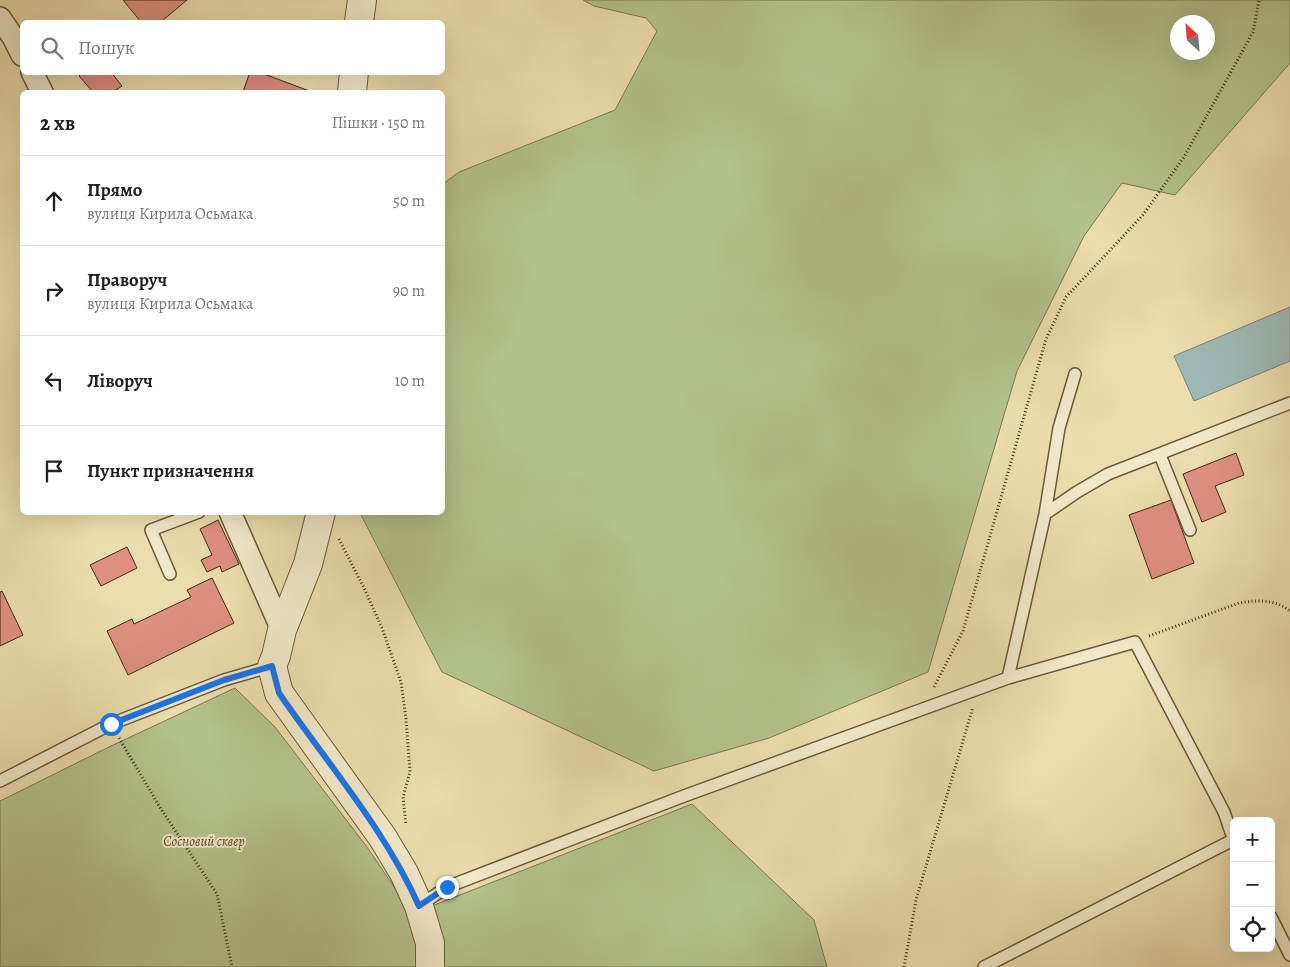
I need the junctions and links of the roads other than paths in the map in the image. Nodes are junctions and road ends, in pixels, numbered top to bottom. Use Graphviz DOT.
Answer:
graph roads {
  1 [pos="362,0"];
  2 [pos="0,18"];
  3 [pos="359,20"];
  4 [pos="20,50"];
  5 [pos="34,75"];
  6 [pos="354,75"];
  7 [pos="41,90"];
  8 [pos="352,90"];
  9 [pos="1075,374"];
  10 [pos="1290,403"];
  11 [pos="1160,455"];
  12 [pos="1045,514"];
  13 [pos="191,515"];
  14 [pos="231,515"];
  15 [pos="320,515"];
  16 [pos="1190,530"];
  17 [pos="170,574"];
  18 [pos="282,630"];
  19 [pos="272,666"];
  20 [pos="1008,678"];
  21 [pos="0,781"];
  22 [pos="1230,831"];
  23 [pos="1230,842"];
  24 [pos="419,906"];
  25 [pos="1275,925"];
  26 [pos="1290,955"];
  27 [pos="430,967"];
  28 [pos="984,967"];
  1 -- 3 [label="street"];
  2 -- 4 [label="street"];
  5 -- 7 [label="street"];
  6 -- 8 [label="street"];
  9 -- 12 [label="lane"];
  10 -- 11 [label="lane"];
  11 -- 12 [label="lane"];
  11 -- 16 [label="lane"];
  12 -- 20 [label="lane"];
  13 -- 17 [label="lane"];
  14 -- 18 [label="street"];
  15 -- 18 [label="street"];
  18 -- 19 [label="street"];
  19 -- 21 [label="lane"];
  19 -- 24 [label="street"];
  20 -- 22 [label="lane"];
  20 -- 24 [label="lane"];
  23 -- 28 [label="lane"];
  24 -- 27 [label="street"];
  25 -- 26 [label="lane"];
}
